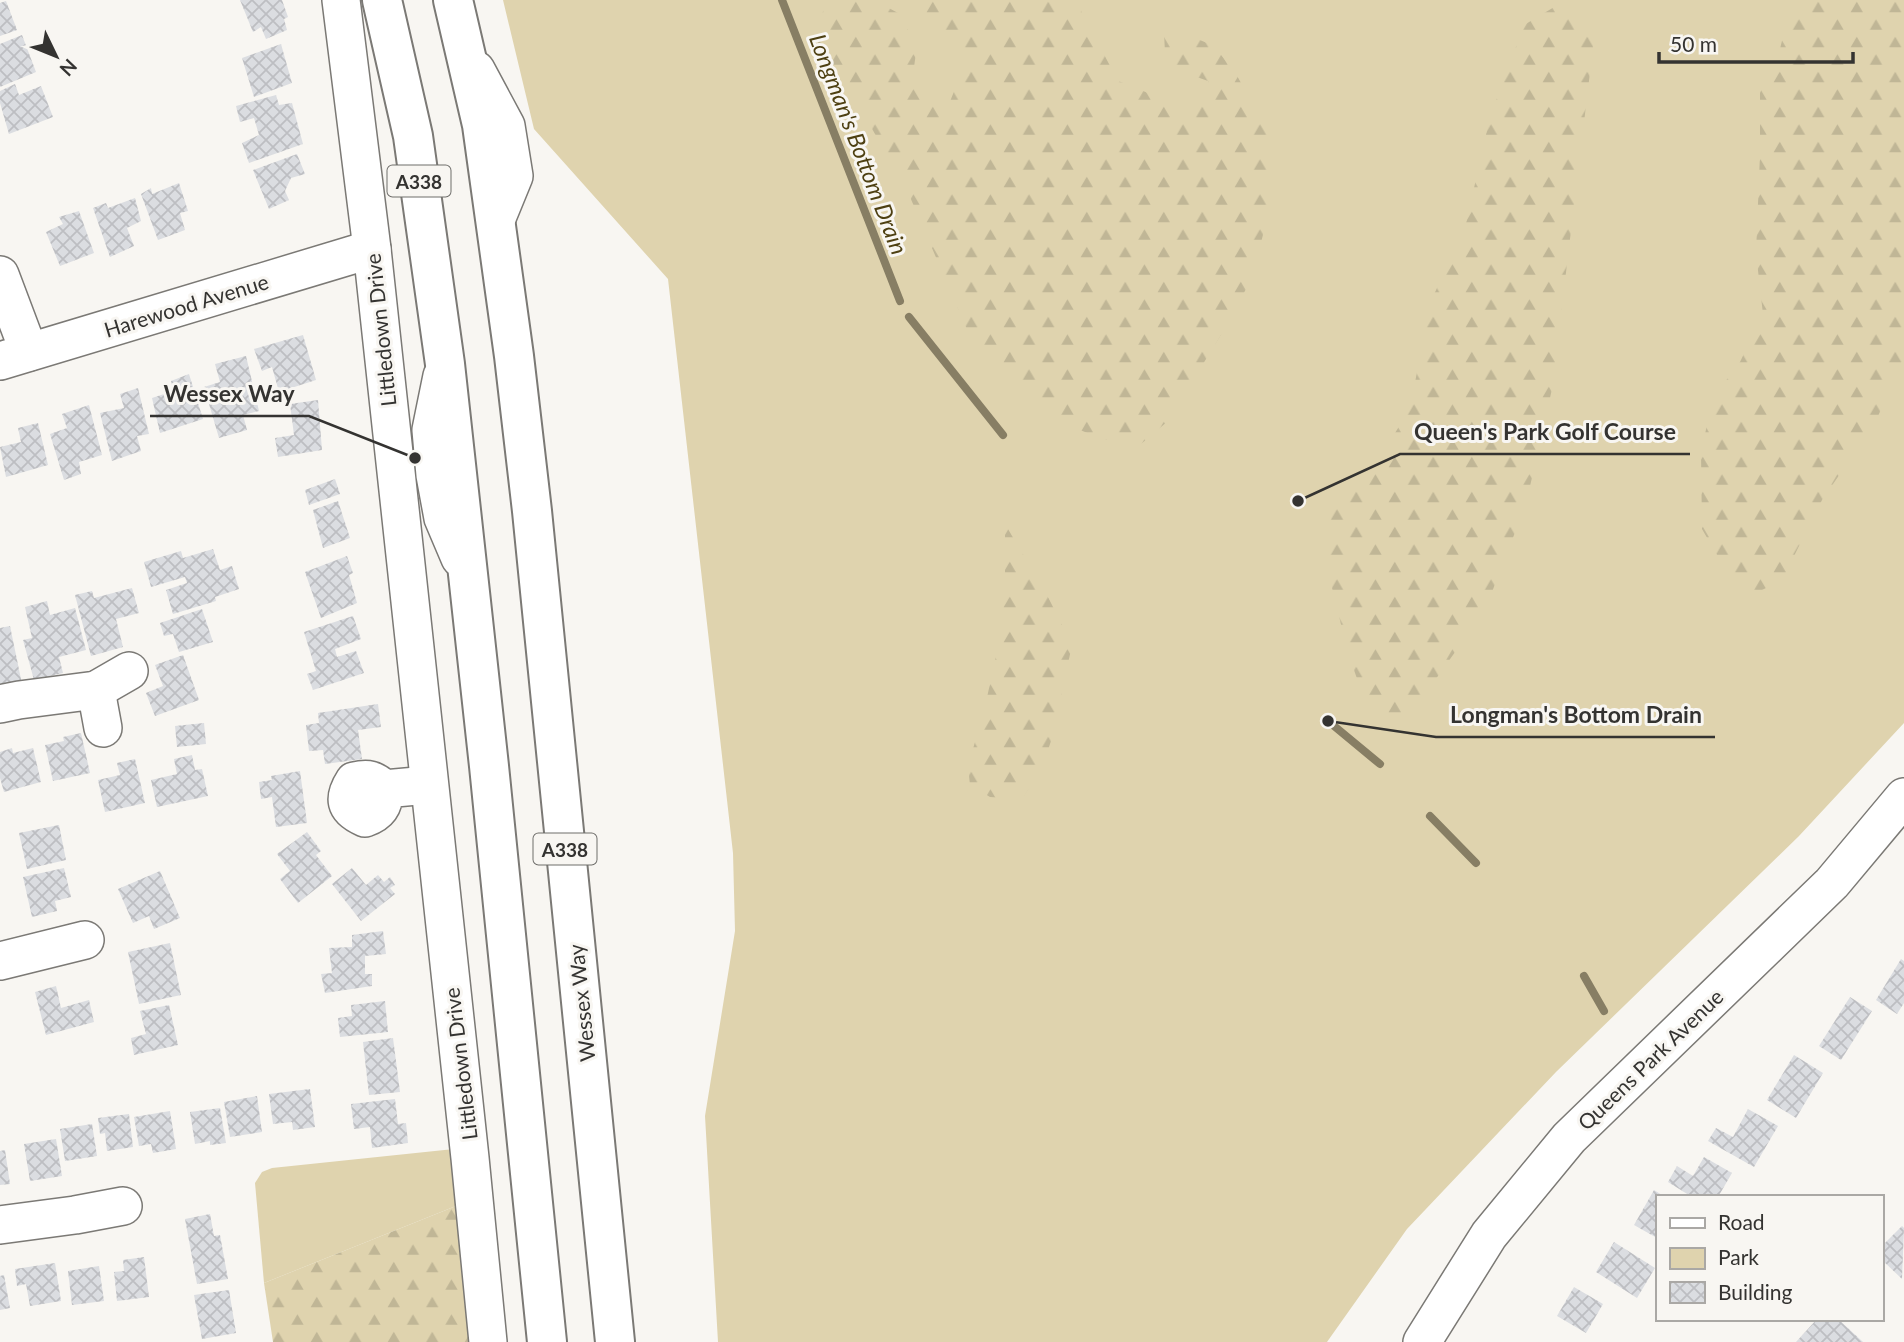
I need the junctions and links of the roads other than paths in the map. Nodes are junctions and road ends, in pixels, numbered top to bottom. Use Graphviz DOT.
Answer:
graph roads {
  1 [pos="341,0"];
  2 [pos="382,0"];
  3 [pos="453,0"];
  4 [pos="372,249"];
  5 [pos="0,275"];
  6 [pos="15,357"];
  7 [pos="129,671"];
  8 [pos="96,691"];
  9 [pos="0,704"];
  10 [pos="103,728"];
  11 [pos="428,785"];
  12 [pos="384,789"];
  13 [pos="1904,797"];
  14 [pos="85,940"];
  15 [pos="1,957"];
  16 [pos="123,1206"];
  17 [pos="0,1225"];
  18 [pos="488,1342"];
  19 [pos="547,1342"];
  20 [pos="615,1342"];
  21 [pos="1422,1342"];
  1 -- 4 [label="street, Littledown Drive"];
  2 -- 19 [label="highway, A338"];
  3 -- 20 [label="highway, Wessex Way / A338"];
  4 -- 6 [label="street, Harewood Avenue"];
  4 -- 11 [label="street, Littledown Drive"];
  5 -- 6 [label="street"];
  7 -- 8 [label="street"];
  8 -- 9 [label="street"];
  8 -- 10 [label="street"];
  11 -- 12 [label="street"];
  11 -- 18 [label="street, Littledown Drive"];
  13 -- 21 [label="street, Queens Park Avenue"];
  14 -- 15 [label="street"];
  16 -- 17 [label="street"];
}
